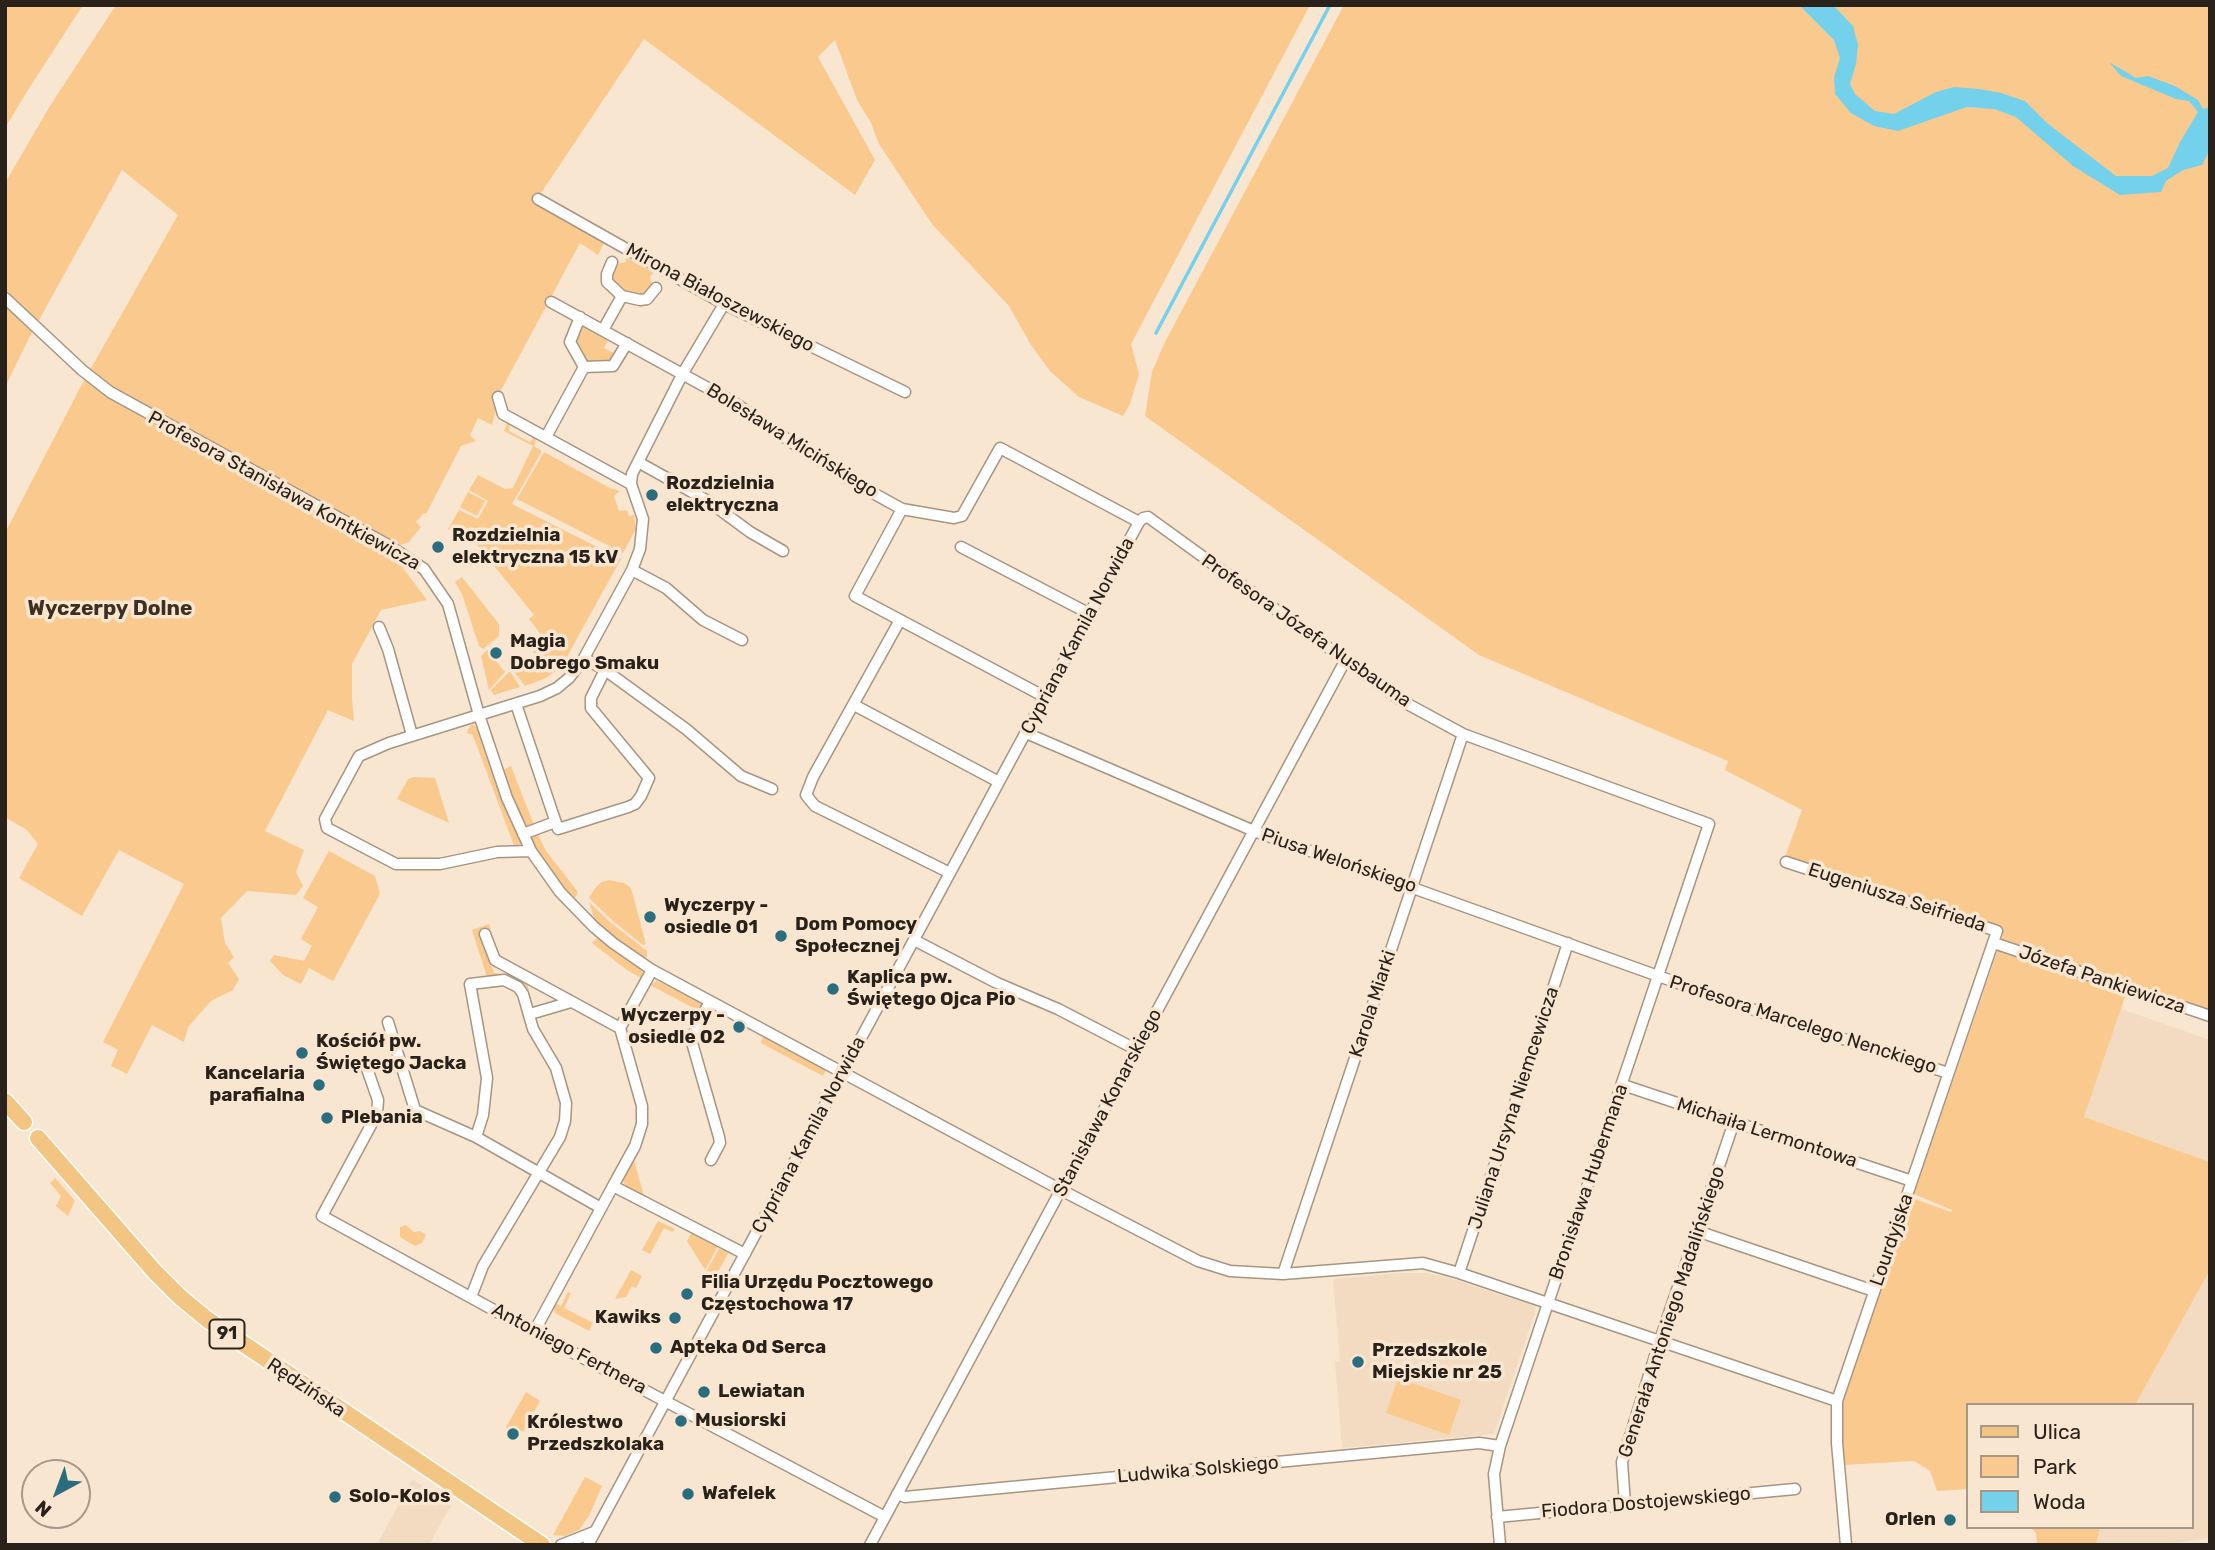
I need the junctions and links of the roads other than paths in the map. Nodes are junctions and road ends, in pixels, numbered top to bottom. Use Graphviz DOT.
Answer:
graph roads {
  1 [pos="538,198"];
  2 [pos="612,262"];
  3 [pos="656,288"];
  4 [pos="622,296"];
  5 [pos="5,298"];
  6 [pos="551,302"];
  7 [pos="724,304"];
  8 [pos="580,317"];
  9 [pos="603,330"];
  10 [pos="628,343"];
  11 [pos="584,367"];
  12 [pos="683,373"];
  13 [pos="905,392"];
  14 [pos="498,397"];
  15 [pos="546,437"];
  16 [pos="638,462"];
  17 [pos="631,484"];
  18 [pos="902,509"];
  19 [pos="1142,520"];
  20 [pos="961,547"];
  21 [pos="783,551"];
  22 [pos="632,570"];
  23 [pos="1090,614"];
  24 [pos="900,620"];
  25 [pos="379,628"];
  26 [pos="742,640"];
  27 [pos="584,658"];
  28 [pos="1345,661"];
  29 [pos="605,670"];
  30 [pos="1045,697"];
  31 [pos="516,704"];
  32 [pos="854,705"];
  33 [pos="479,715"];
  34 [pos="1026,733"];
  35 [pos="1463,734"];
  36 [pos="412,735"];
  37 [pos="999,782"];
  38 [pos="772,789"];
  39 [pos="555,822"];
  40 [pos="1709,824"];
  41 [pos="1254,831"];
  42 [pos="523,834"];
  43 [pos="531,851"];
  44 [pos="1786,862"];
  45 [pos="950,873"];
  46 [pos="1411,887"];
  47 [pos="485,934"];
  48 [pos="914,940"];
  49 [pos="1568,943"];
  50 [pos="1994,943"];
  51 [pos="652,970"];
  52 [pos="1658,976"];
  53 [pos="571,1002"];
  54 [pos="710,1002"];
  55 [pos="530,1014"];
  56 [pos="2210,1016"];
  57 [pos="388,1022"];
  58 [pos="620,1028"];
  59 [pos="1137,1050"];
  60 [pos="365,1063"];
  61 [pos="843,1071"];
  62 [pos="1948,1073"];
  63 [pos="1623,1085"];
  64 [pos="5,1101"];
  65 [pos="1734,1122"];
  66 [pos="476,1137"];
  67 [pos="711,1160"];
  68 [pos="540,1173"];
  69 [pos="1912,1181"];
  70 [pos="614,1186"];
  71 [pos="1061,1190"];
  72 [pos="601,1208"];
  73 [pos="1697,1231"];
  74 [pos="745,1254"];
  75 [pos="1460,1273"];
  76 [pos="1283,1274"];
  77 [pos="1874,1291"];
  78 [pos="471,1297"];
  79 [pos="1547,1303"];
  80 [pos="534,1332"];
  81 [pos="1660,1340"];
  82 [pos="666,1400"];
  83 [pos="1837,1401"];
  84 [pos="1500,1446"];
  85 [pos="1796,1489"];
  86 [pos="897,1494"];
  87 [pos="1625,1504"];
  88 [pos="885,1517"];
  89 [pos="1497,1517"];
  90 [pos="595,1532"];
  91 [pos="542,1545"];
  92 [pos="561,1545"];
  93 [pos="588,1545"];
  94 [pos="870,1545"];
  95 [pos="1500,1545"];
  96 [pos="1846,1545"];
  1 -- 7 [label="street, Mirona Białoszewskiego"];
  2 -- 4 [label="street"];
  3 -- 4 [label="street"];
  4 -- 9 [label="street"];
  5 -- 33 [label="street, Profesora Stanisława Kontkiewicza"];
  6 -- 8 [label="street, Bolesława Micińskiego"];
  7 -- 12 [label="street"];
  7 -- 13 [label="street, Mirona Białoszewskiego"];
  8 -- 9 [label="street, Bolesława Micińskiego"];
  8 -- 11 [label="street"];
  9 -- 10 [label="street, Bolesława Micińskiego"];
  10 -- 11 [label="street"];
  10 -- 12 [label="street, Bolesława Micińskiego"];
  11 -- 15 [label="street"];
  12 -- 16 [label="street"];
  12 -- 18 [label="street, Bolesława Micińskiego"];
  14 -- 15 [label="street"];
  15 -- 17 [label="street"];
  16 -- 17 [label="street"];
  16 -- 21 [label="street"];
  17 -- 22 [label="street"];
  18 -- 19 [label="street"];
  18 -- 24 [label="street"];
  19 -- 23 [label="street, Cypriana Kamila Norwida"];
  19 -- 28 [label="street, Profesora Józefa Nusbauma"];
  20 -- 23 [label="street"];
  22 -- 26 [label="street"];
  22 -- 27 [label="street"];
  23 -- 30 [label="street, Cypriana Kamila Norwida"];
  24 -- 30 [label="street"];
  24 -- 32 [label="street"];
  25 -- 36 [label="street"];
  27 -- 29 [label="street"];
  27 -- 31 [label="street"];
  28 -- 35 [label="street, Profesora Józefa Nusbauma"];
  28 -- 41 [label="street, Stanisława Konarskiego"];
  29 -- 38 [label="street"];
  29 -- 39 [label="street"];
  30 -- 34 [label="street, Cypriana Kamila Norwida"];
  31 -- 33 [label="street"];
  31 -- 39 [label="street"];
  32 -- 37 [label="street"];
  32 -- 45 [label="street"];
  33 -- 36 [label="street"];
  33 -- 42 [label="street, Profesora Stanisława Kontkiewicza"];
  34 -- 37 [label="street, Cypriana Kamila Norwida"];
  34 -- 41 [label="street, Piusa Welońskiego"];
  35 -- 40 [label="street, Profesora Józefa Nusbauma"];
  35 -- 46 [label="street, Karola Miarki"];
  36 -- 43 [label="street"];
  37 -- 45 [label="street, Cypriana Kamila Norwida"];
  39 -- 42 [label="street"];
  40 -- 52 [label="street, Bronisława Hubermana"];
  41 -- 46 [label="street, Piusa Welońskiego"];
  41 -- 59 [label="street, Stanisława Konarskiego"];
  42 -- 43 [label="street, Profesora Stanisława Kontkiewicza"];
  43 -- 51 [label="street, Profesora Stanisława Kontkiewicza"];
  44 -- 50 [label="street, Eugeniusza Seifrieda"];
  45 -- 48 [label="street, Cypriana Kamila Norwida"];
  46 -- 49 [label="street, Piusa Welońskiego"];
  46 -- 76 [label="street, Karola Miarki"];
  47 -- 53 [label="street"];
  48 -- 59 [label="street"];
  48 -- 61 [label="street, Cypriana Kamila Norwida"];
  49 -- 52 [label="street, Piusa Welońskiego"];
  49 -- 75 [label="street, Juliana Ursyna Niemcewicza"];
  50 -- 56 [label="street, Józefa Pankiewicza"];
  50 -- 62 [label="street, Lourdyjska"];
  51 -- 54 [label="street, Profesora Stanisława Kontkiewicza"];
  51 -- 58 [label="street"];
  52 -- 62 [label="street, Profesora Marcelego Nenckiego"];
  52 -- 63 [label="street, Bronisława Hubermana"];
  53 -- 55 [label="street"];
  53 -- 58 [label="street"];
  54 -- 61 [label="street, Profesora Stanisława Kontkiewicza"];
  54 -- 67 [label="street"];
  55 -- 66 [label="street"];
  55 -- 68 [label="street"];
  57 -- 66 [label="street"];
  58 -- 70 [label="street"];
  59 -- 71 [label="street, Stanisława Konarskiego"];
  60 -- 78 [label="street, Antoniego Fertnera"];
  61 -- 71 [label="street, Profesora Stanisława Kontkiewicza"];
  61 -- 74 [label="street, Cypriana Kamila Norwida"];
  62 -- 69 [label="street, Lourdyjska"];
  63 -- 65 [label="street, Michaiła Lermontowa"];
  63 -- 79 [label="street, Bronisława Hubermana"];
  64 -- 91 [label="main road, Rędzińska / 91"];
  65 -- 69 [label="street, Michaiła Lermontowa"];
  65 -- 73 [label="street, Generała Antoniego Madalińskiego"];
  66 -- 68 [label="street"];
  68 -- 72 [label="street"];
  68 -- 78 [label="street, Antoniego Fertnera"];
  69 -- 77 [label="street, Lourdyjska"];
  70 -- 72 [label="street"];
  70 -- 74 [label="street"];
  71 -- 76 [label="street, Profesora Stanisława Kontkiewicza"];
  71 -- 86 [label="street, Stanisława Konarskiego"];
  72 -- 80 [label="street"];
  73 -- 77 [label="street"];
  73 -- 81 [label="street, Generała Antoniego Madalińskiego"];
  74 -- 82 [label="street, Cypriana Kamila Norwida"];
  75 -- 76 [label="street, Profesora Stanisława Kontkiewicza"];
  75 -- 79 [label="street, Profesora Stanisława Kontkiewicza"];
  77 -- 83 [label="street, Lourdyjska"];
  78 -- 80 [label="street, Antoniego Fertnera"];
  79 -- 81 [label="street, Profesora Stanisława Kontkiewicza"];
  79 -- 84 [label="street, Bronisława Hubermana"];
  80 -- 82 [label="street, Antoniego Fertnera"];
  81 -- 83 [label="street, Profesora Stanisława Kontkiewicza"];
  81 -- 87 [label="street, Generała Antoniego Madalińskiego"];
  82 -- 88 [label="street"];
  82 -- 90 [label="street, Cypriana Kamila Norwida"];
  83 -- 96 [label="street, Lourdyjska"];
  84 -- 86 [label="street, Ludwika Solskiego"];
  84 -- 89 [label="street, Bronisława Hubermana"];
  85 -- 87 [label="street, Fiodora Dostojewskiego"];
  86 -- 88 [label="street, Stanisława Konarskiego"];
  87 -- 89 [label="street, Fiodora Dostojewskiego"];
  88 -- 94 [label="street, Stanisława Konarskiego"];
  89 -- 95 [label="street, Bronisława Hubermana"];
  90 -- 92 [label="street"];
  90 -- 93 [label="street, Cypriana Kamila Norwida"];
}
